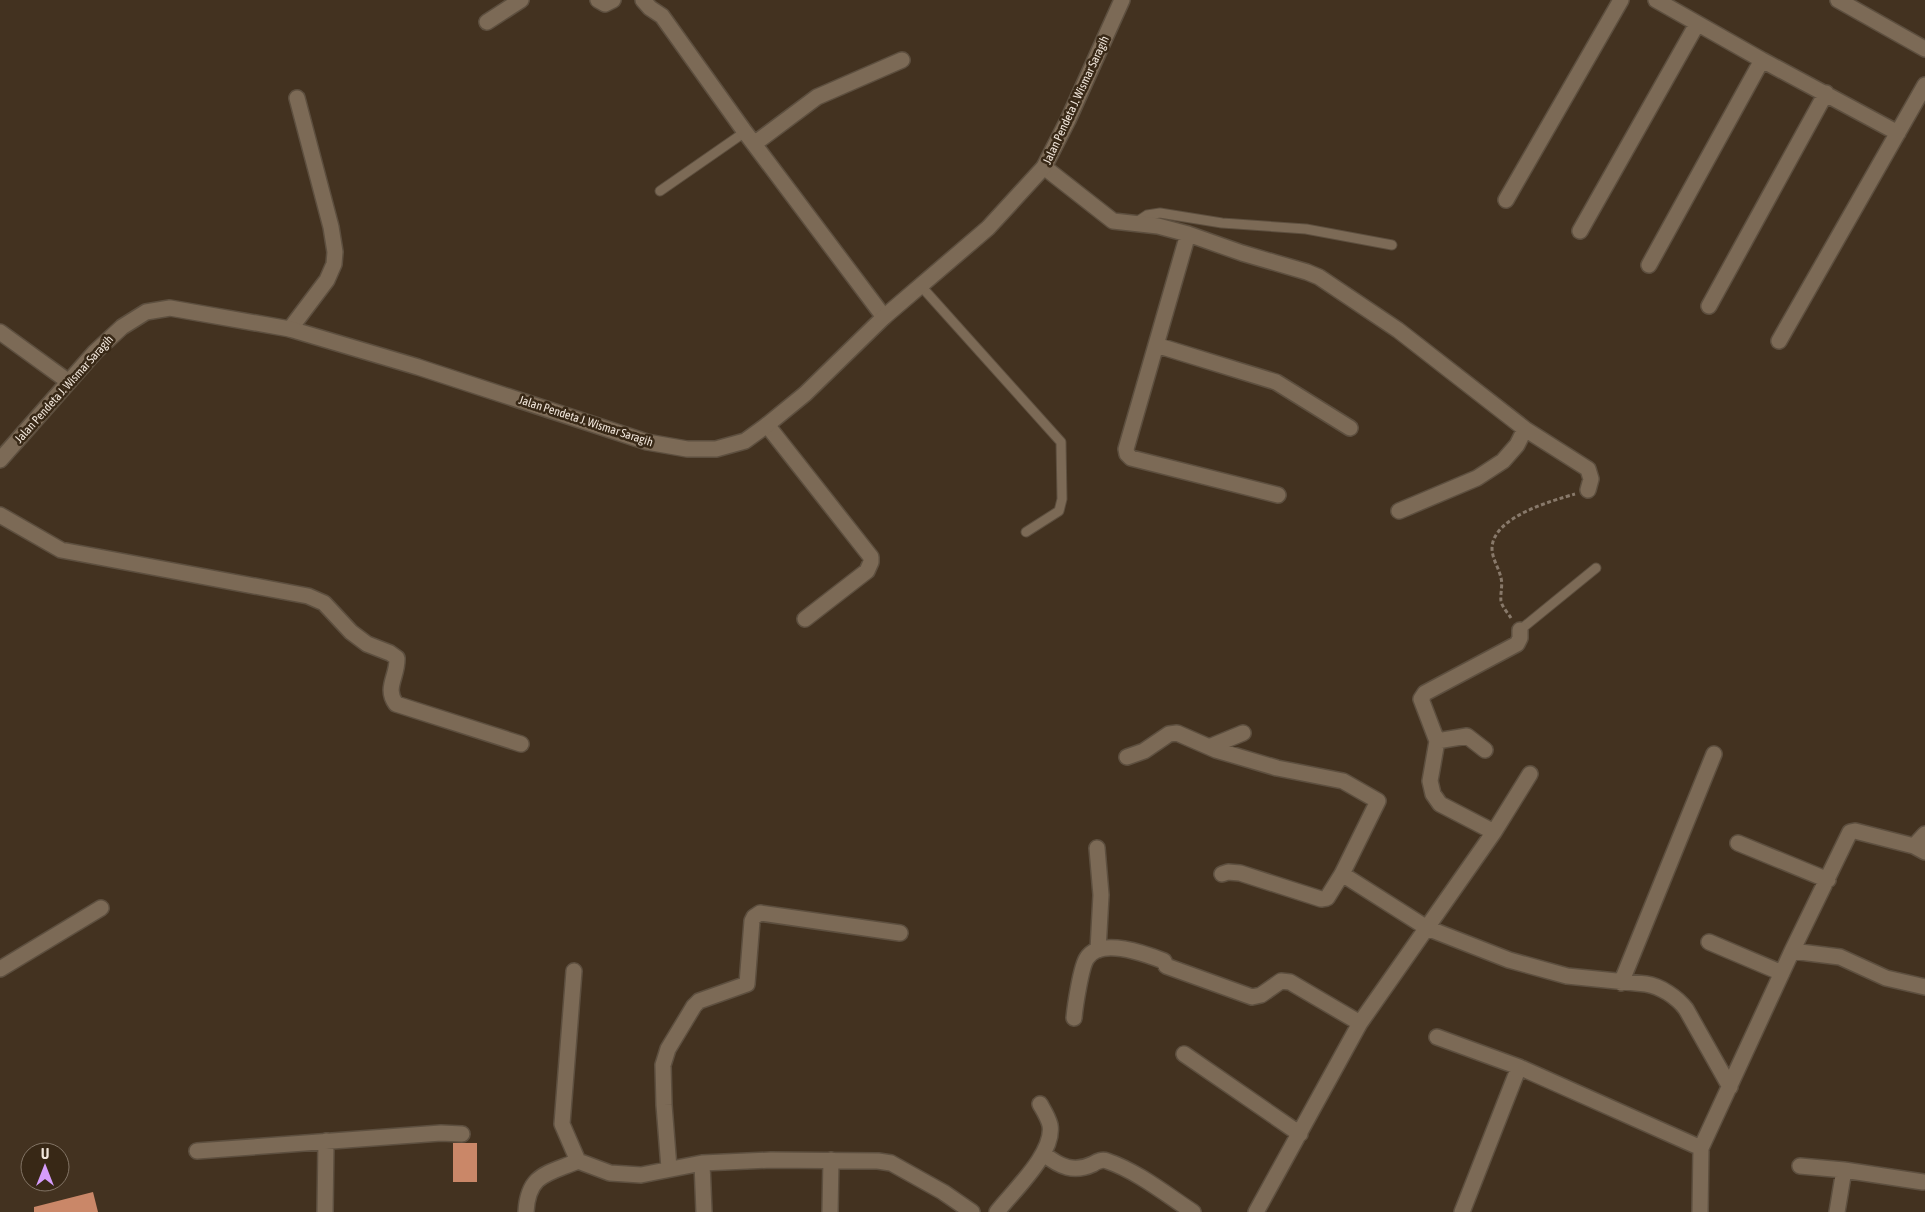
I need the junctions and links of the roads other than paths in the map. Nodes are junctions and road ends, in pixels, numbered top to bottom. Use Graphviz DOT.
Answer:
graph roads {
  1 [pos="521,0"];
  2 [pos="598,0"];
  3 [pos="613,0"];
  4 [pos="643,0"];
  5 [pos="1122,0"];
  6 [pos="1621,0"];
  7 [pos="1656,0"];
  8 [pos="1838,0"];
  9 [pos="487,22"];
  10 [pos="1697,24"];
  11 [pos="1925,49"];
  12 [pos="902,60"];
  13 [pos="1762,60"];
  14 [pos="1925,85"];
  15 [pos="1826,93"];
  16 [pos="297,98"];
  17 [pos="1898,133"];
  18 [pos="750,138"];
  19 [pos="1044,167"];
  20 [pos="660,191"];
  21 [pos="1506,200"];
  22 [pos="1134,224"];
  23 [pos="1580,231"];
  24 [pos="1188,234"];
  25 [pos="1392,245"];
  26 [pos="1648,265"];
  27 [pos="920,285"];
  28 [pos="1709,306"];
  29 [pos="884,316"];
  30 [pos="290,329"];
  31 [pos="0,332"];
  32 [pos="1779,341"];
  33 [pos="1156,345"];
  34 [pos="69,382"];
  35 [pos="767,426"];
  36 [pos="1350,428"];
  37 [pos="1525,429"];
  38 [pos="0,460"];
  39 [pos="1588,490"];
  40 [pos="1278,495"];
  41 [pos="1399,511"];
  42 [pos="0,515"];
  43 [pos="1026,532"];
  44 [pos="1596,568"];
  45 [pos="805,619"];
  46 [pos="1520,630"];
  47 [pos="1243,733"];
  48 [pos="1437,741"];
  49 [pos="521,744"];
  50 [pos="1209,748"];
  51 [pos="1486,750"];
  52 [pos="1714,754"];
  53 [pos="1127,757"];
  54 [pos="1530,774"];
  55 [pos="1494,832"];
  56 [pos="1925,834"];
  57 [pos="1738,843"];
  58 [pos="1097,848"];
  59 [pos="1920,849"];
  60 [pos="1222,874"];
  61 [pos="1342,874"];
  62 [pos="1828,880"];
  63 [pos="101,908"];
  64 [pos="1427,928"];
  65 [pos="900,933"];
  66 [pos="1709,942"];
  67 [pos="1098,950"];
  68 [pos="1792,951"];
  69 [pos="0,969"];
  70 [pos="574,971"];
  71 [pos="1782,973"];
  72 [pos="1621,983"];
  73 [pos="1925,987"];
  74 [pos="1074,1018"];
  75 [pos="1360,1023"];
  76 [pos="1437,1037"];
  77 [pos="1184,1054"];
  78 [pos="1519,1067"];
  79 [pos="1730,1088"];
  80 [pos="1040,1104"];
  81 [pos="462,1134"];
  82 [pos="1300,1134"];
  83 [pos="326,1141"];
  84 [pos="1701,1148"];
  85 [pos="197,1151"];
  86 [pos="1044,1154"];
  87 [pos="832,1160"];
  88 [pos="578,1161"];
  89 [pos="702,1162"];
  90 [pos="1800,1166"];
  91 [pos="669,1168"];
  92 [pos="1844,1170"];
  93 [pos="1924,1182"];
  94 [pos="325,1212"];
  95 [pos="526,1212"];
  96 [pos="704,1212"];
  97 [pos="830,1212"];
  98 [pos="972,1212"];
  99 [pos="997,1212"];
  100 [pos="1193,1212"];
  101 [pos="1256,1212"];
  102 [pos="1462,1212"];
  103 [pos="1700,1212"];
  104 [pos="1838,1212"];
  1 -- 9 [label="street"];
  2 -- 3 [label="street"];
  4 -- 18 [label="street"];
  5 -- 19 [label="street, Jalan Pendeta J. Wismar Saragih"];
  6 -- 21 [label="street"];
  7 -- 10 [label="street"];
  8 -- 11 [label="street"];
  10 -- 13 [label="street"];
  10 -- 23 [label="street"];
  12 -- 18 [label="street"];
  13 -- 15 [label="street"];
  13 -- 26 [label="street"];
  14 -- 17 [label="street"];
  15 -- 17 [label="street"];
  15 -- 28 [label="street"];
  16 -- 30 [label="street"];
  17 -- 32 [label="street"];
  18 -- 20 [label="lane"];
  18 -- 29 [label="street"];
  19 -- 22 [label="street"];
  19 -- 27 [label="street, Jalan Pendeta J. Wismar Saragih"];
  22 -- 24 [label="street"];
  22 -- 25 [label="lane"];
  24 -- 33 [label="street"];
  24 -- 37 [label="street"];
  27 -- 29 [label="street, Jalan Pendeta J. Wismar Saragih"];
  27 -- 43 [label="lane"];
  29 -- 35 [label="street, Jalan Pendeta J. Wismar Saragih"];
  30 -- 34 [label="street, Jalan Pendeta J. Wismar Saragih"];
  30 -- 35 [label="street, Jalan Pendeta J. Wismar Saragih"];
  31 -- 34 [label="street"];
  33 -- 36 [label="street"];
  33 -- 40 [label="street"];
  34 -- 38 [label="street, Jalan Pendeta J. Wismar Saragih"];
  35 -- 45 [label="street"];
  37 -- 39 [label="street"];
  37 -- 41 [label="street"];
  42 -- 49 [label="street"];
  44 -- 46 [label="lane"];
  46 -- 48 [label="street"];
  47 -- 50 [label="street"];
  48 -- 51 [label="street"];
  48 -- 55 [label="street"];
  50 -- 53 [label="street"];
  50 -- 61 [label="street"];
  52 -- 72 [label="street"];
  54 -- 55 [label="street"];
  55 -- 64 [label="street"];
  56 -- 59 [label="street"];
  57 -- 62 [label="street"];
  58 -- 67 [label="street"];
  59 -- 62 [label="street"];
  60 -- 61 [label="street"];
  61 -- 64 [label="street"];
  62 -- 68 [label="street"];
  63 -- 69 [label="street"];
  64 -- 72 [label="street"];
  64 -- 75 [label="street"];
  65 -- 91 [label="street"];
  66 -- 71 [label="street"];
  67 -- 74 [label="street"];
  67 -- 75 [label="street"];
  68 -- 71 [label="street"];
  68 -- 73 [label="street"];
  70 -- 88 [label="street"];
  71 -- 79 [label="street"];
  72 -- 79 [label="street"];
  75 -- 82 [label="street"];
  76 -- 78 [label="street"];
  77 -- 82 [label="street"];
  78 -- 84 [label="street"];
  78 -- 102 [label="street"];
  79 -- 84 [label="street"];
  80 -- 86 [label="street"];
  81 -- 83 [label="street"];
  82 -- 101 [label="street"];
  83 -- 85 [label="street"];
  83 -- 94 [label="street"];
  84 -- 103 [label="street"];
  86 -- 99 [label="street"];
  86 -- 100 [label="street"];
  87 -- 89 [label="street"];
  87 -- 97 [label="street"];
  87 -- 98 [label="street"];
  88 -- 91 [label="street"];
  88 -- 95 [label="street"];
  89 -- 91 [label="street"];
  89 -- 96 [label="street"];
  90 -- 92 [label="street"];
  92 -- 93 [label="street"];
  92 -- 104 [label="street"];
}
